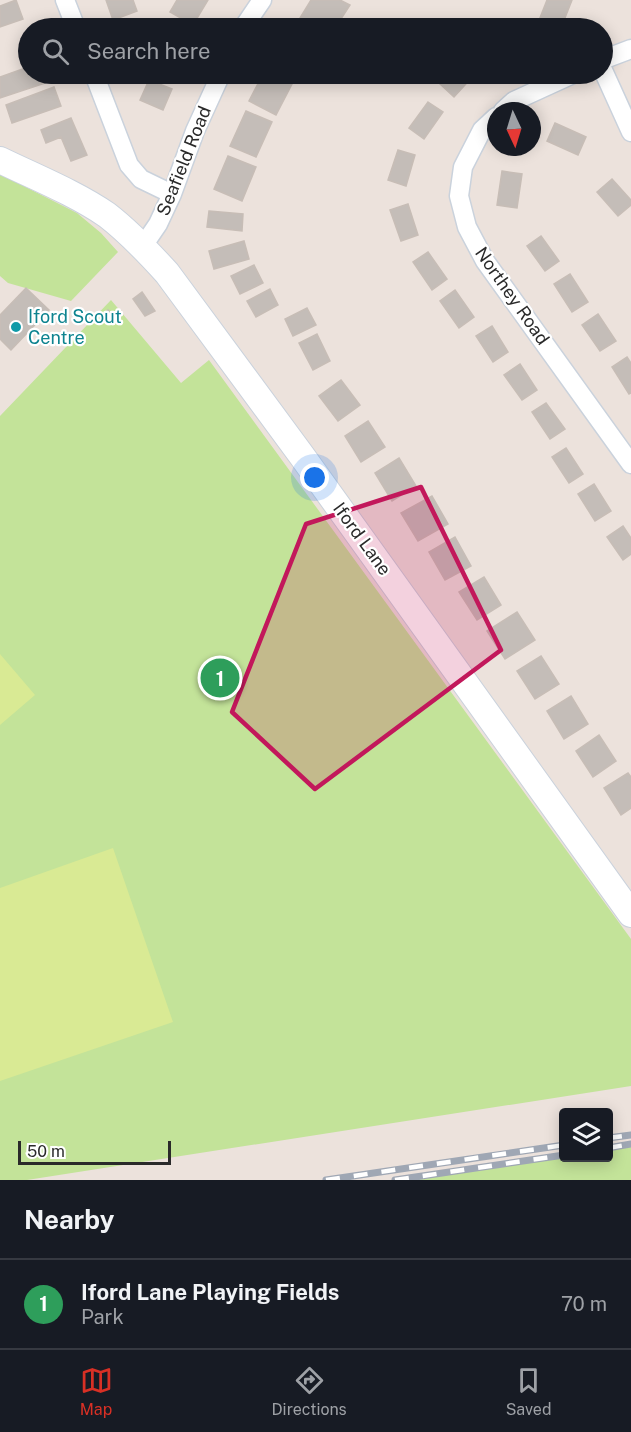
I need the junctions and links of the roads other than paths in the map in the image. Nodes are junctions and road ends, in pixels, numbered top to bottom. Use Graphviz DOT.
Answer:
graph roads {
  1 [pos="65,0"];
  2 [pos="262,0"];
  3 [pos="72,18"];
  4 [pos="250,18"];
  5 [pos="631,49"];
  6 [pos="613,56"];
  7 [pos="98,84"];
  8 [pos="216,84"];
  9 [pos="552,84"];
  10 [pos="610,84"];
  11 [pos="514,102"];
  12 [pos="487,125"];
  13 [pos="631,132"];
  14 [pos="0,160"];
  15 [pos="172,194"];
  16 [pos="143,246"];
  17 [pos="631,464"];
  18 [pos="631,915"];
  1 -- 3 [label="street"];
  2 -- 4 [label="street"];
  5 -- 6 [label="street"];
  7 -- 15 [label="street"];
  8 -- 15 [label="street, Seafield Road"];
  9 -- 11 [label="street"];
  10 -- 13 [label="street"];
  12 -- 17 [label="street, Northey Road"];
  14 -- 16 [label="street, Iford Lane"];
  15 -- 16 [label="street, Seafield Road"];
  16 -- 18 [label="street, Iford Lane"];
}
